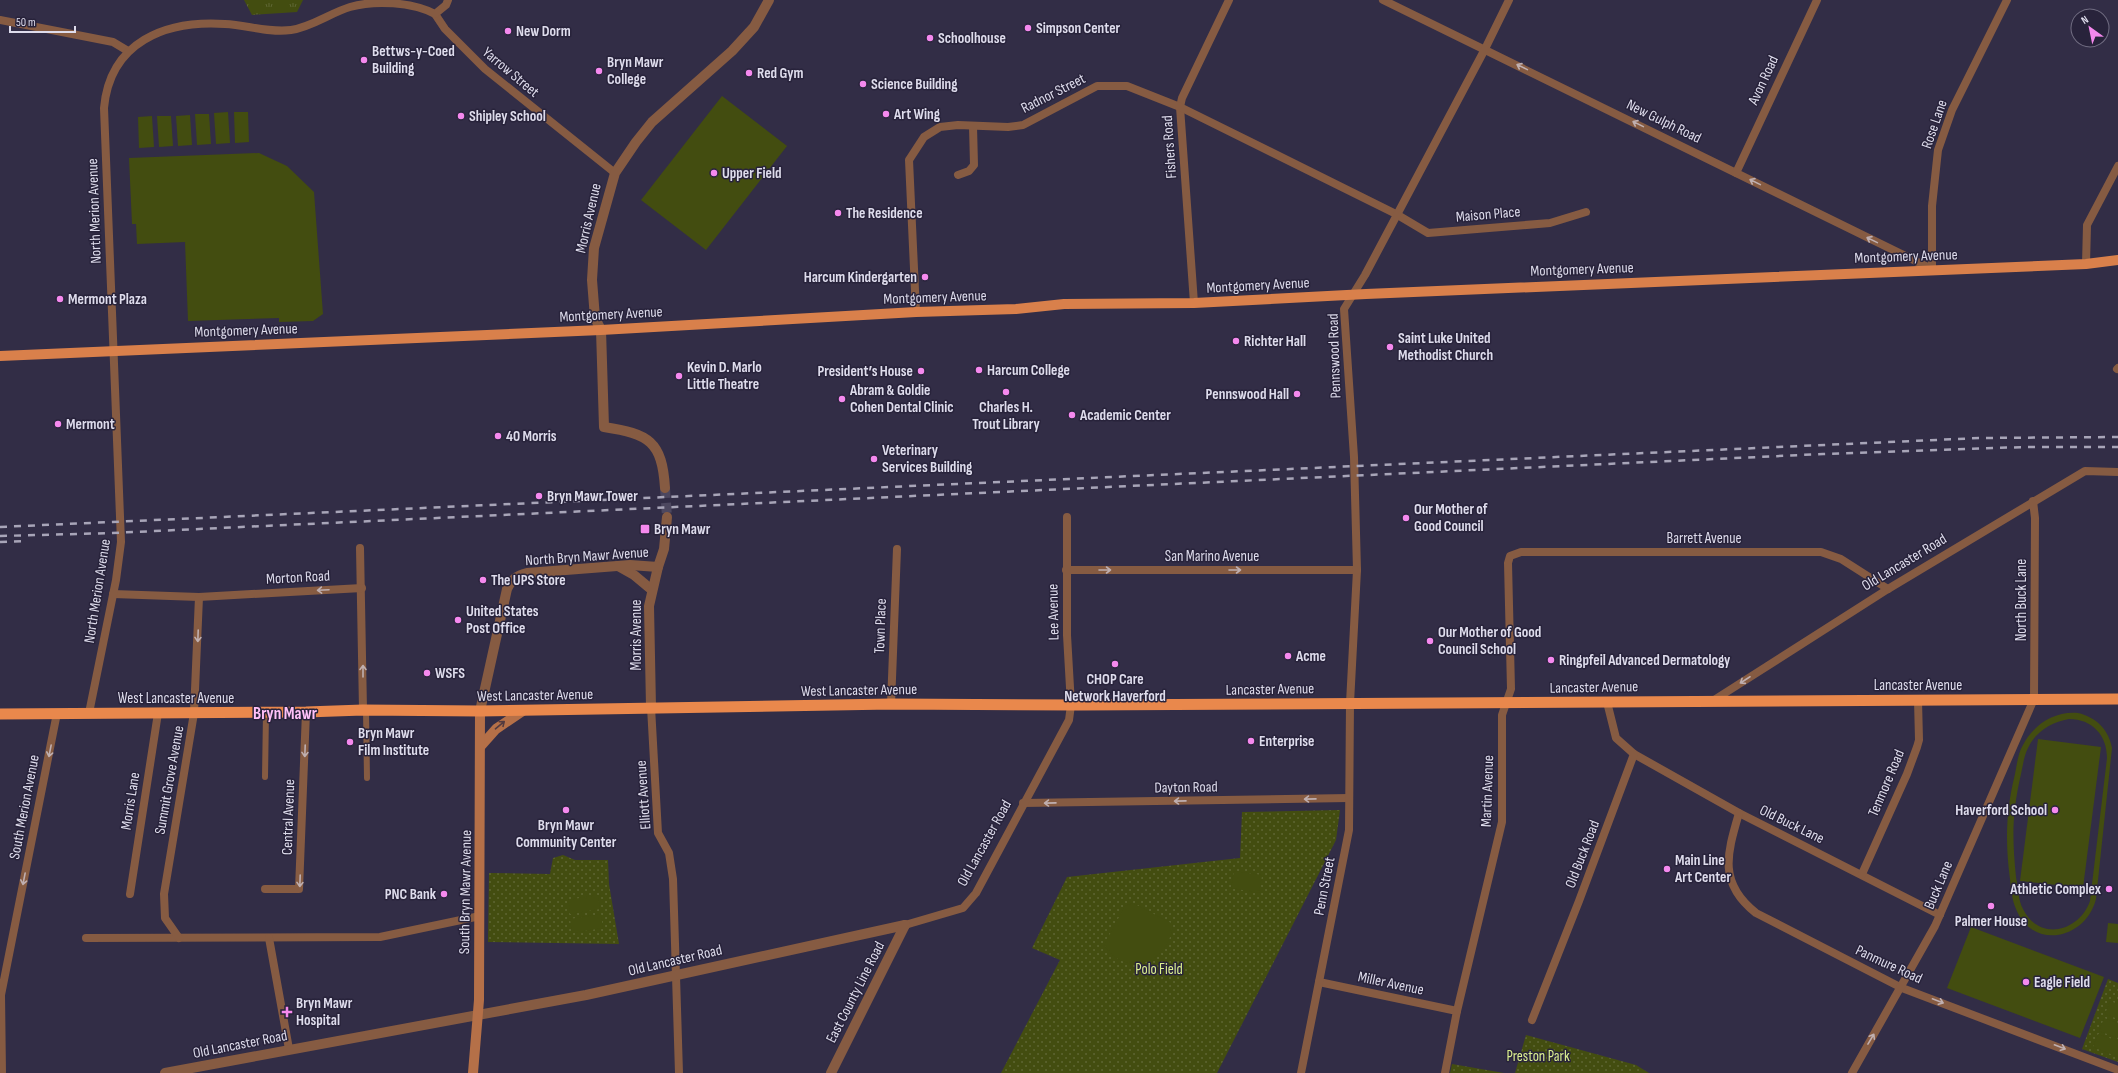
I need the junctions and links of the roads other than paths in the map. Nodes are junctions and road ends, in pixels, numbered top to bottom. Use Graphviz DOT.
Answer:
graph roads {
  1 [pos="448,0"];
  2 [pos="769,0"];
  3 [pos="1229,0"];
  4 [pos="1383,0"];
  5 [pos="1508,0"];
  6 [pos="1817,0"];
  7 [pos="2007,0"];
  8 [pos="436,14"];
  9 [pos="0,20"];
  10 [pos="1485,49"];
  11 [pos="128,51"];
  12 [pos="1180,107"];
  13 [pos="973,126"];
  14 [pos="2118,166"];
  15 [pos="1736,172"];
  16 [pos="615,173"];
  17 [pos="958,174"];
  18 [pos="1586,212"];
  19 [pos="1396,214"];
  20 [pos="2118,260"];
  21 [pos="2086,264"];
  22 [pos="1932,269"];
  23 [pos="1353,294"];
  24 [pos="1194,303"];
  25 [pos="916,312"];
  26 [pos="600,330"];
  27 [pos="114,351"];
  28 [pos="0,356"];
  29 [pos="2118,472"];
  30 [pos="665,488"];
  31 [pos="2033,501"];
  32 [pos="667,517"];
  33 [pos="1067,517"];
  34 [pos="360,548"];
  35 [pos="897,549"];
  36 [pos="1511,555"];
  37 [pos="618,566"];
  38 [pos="658,567"];
  39 [pos="1066,570"];
  40 [pos="1357,570"];
  41 [pos="362,588"];
  42 [pos="1888,589"];
  43 [pos="652,590"];
  44 [pos="113,594"];
  45 [pos="199,598"];
  46 [pos="2034,699"];
  47 [pos="2118,699"];
  48 [pos="1714,700"];
  49 [pos="1918,700"];
  50 [pos="1607,702"];
  51 [pos="1350,703"];
  52 [pos="1505,703"];
  53 [pos="892,704"];
  54 [pos="1071,705"];
  55 [pos="651,707"];
  56 [pos="364,710"];
  57 [pos="525,710"];
  58 [pos="480,711"];
  59 [pos="306,712"];
  60 [pos="57,713"];
  61 [pos="89,713"];
  62 [pos="158,713"];
  63 [pos="194,713"];
  64 [pos="266,713"];
  65 [pos="0,714"];
  66 [pos="480,747"];
  67 [pos="1634,754"];
  68 [pos="265,777"];
  69 [pos="367,778"];
  70 [pos="1349,798"];
  71 [pos="1023,803"];
  72 [pos="1739,813"];
  73 [pos="1862,874"];
  74 [pos="265,889"];
  75 [pos="130,894"];
  76 [pos="1940,915"];
  77 [pos="480,916"];
  78 [pos="906,925"];
  79 [pos="86,938"];
  80 [pos="179,938"];
  81 [pos="269,938"];
  82 [pos="677,974"];
  83 [pos="1319,982"];
  84 [pos="1902,988"];
  85 [pos="1457,1011"];
  86 [pos="478,1015"];
  87 [pos="1532,1020"];
  88 [pos="289,1049"];
  89 [pos="2118,1070"];
  90 [pos="2,1073"];
  91 [pos="165,1073"];
  92 [pos="473,1073"];
  93 [pos="680,1073"];
  94 [pos="831,1073"];
  95 [pos="1301,1073"];
  96 [pos="1445,1073"];
  97 [pos="1852,1073"];
  1 -- 8 [label="street"];
  2 -- 16 [label="street, Morris Avenue"];
  3 -- 12 [label="street, Fishers Road"];
  4 -- 10 [label="street, New Gulph Road"];
  5 -- 10 [label="street, Pennswood Road"];
  6 -- 15 [label="street, Avon Road"];
  7 -- 22 [label="street, Rose Lane"];
  8 -- 11 [label="street, North Merion Avenue"];
  8 -- 16 [label="street, Yarrow Street"];
  9 -- 11 [label="street"];
  15 -- 10 [label="street, New Gulph Road, one-way"];
  10 -- 19 [label="street, Pennswood Road"];
  11 -- 27 [label="street, North Merion Avenue"];
  12 -- 13 [label="street, Radnor Street"];
  12 -- 19 [label="street, Radnor Street"];
  12 -- 24 [label="street, Fishers Road"];
  13 -- 17 [label="street"];
  13 -- 25 [label="street, Radnor Street"];
  14 -- 21 [label="street"];
  22 -- 15 [label="street, New Gulph Road, one-way"];
  16 -- 26 [label="street, Morris Avenue"];
  18 -- 19 [label="street, Maison Place"];
  19 -- 23 [label="street, Pennswood Road"];
  20 -- 21 [label="main road, Montgomery Avenue"];
  21 -- 22 [label="main road, Montgomery Avenue"];
  22 -- 23 [label="main road, Montgomery Avenue"];
  23 -- 24 [label="main road, Montgomery Avenue"];
  23 -- 40 [label="street, Pennswood Road"];
  24 -- 25 [label="main road, Montgomery Avenue"];
  25 -- 26 [label="main road, Montgomery Avenue"];
  26 -- 27 [label="main road, Montgomery Avenue"];
  26 -- 30 [label="street, Morris Avenue"];
  27 -- 28 [label="main road, Montgomery Avenue"];
  27 -- 44 [label="street, North Merion Avenue"];
  29 -- 31 [label="street, Old Lancaster Road"];
  31 -- 42 [label="street, Old Lancaster Road"];
  31 -- 46 [label="street, North Buck Lane"];
  32 -- 38 [label="street, Morris Avenue"];
  33 -- 39 [label="street, Lee Avenue"];
  34 -- 41 [label="street"];
  35 -- 53 [label="street, Town Place"];
  36 -- 42 [label="street, Barrett Avenue"];
  36 -- 52 [label="street, Martin Avenue"];
  37 -- 38 [label="street, North Bryn Mawr Avenue"];
  37 -- 43 [label="street"];
  37 -- 58 [label="street, North Bryn Mawr Avenue"];
  38 -- 43 [label="street, Morris Avenue"];
  39 -- 40 [label="street, San Marino Avenue, one-way"];
  39 -- 54 [label="street, Lee Avenue"];
  40 -- 51 [label="street, Pennswood Road"];
  41 -- 45 [label="street, Morton Road, one-way"];
  56 -- 41 [label="street, one-way"];
  42 -- 48 [label="street, Old Lancaster Road, one-way"];
  43 -- 55 [label="street, Morris Avenue"];
  44 -- 45 [label="street, Morton Road"];
  44 -- 61 [label="street, North Merion Avenue"];
  45 -- 63 [label="street, Summit Grove Avenue, one-way"];
  46 -- 47 [label="highway, Lancaster Avenue"];
  46 -- 49 [label="highway, Lancaster Avenue"];
  46 -- 76 [label="street, Buck Lane"];
  48 -- 49 [label="highway, Lancaster Avenue"];
  48 -- 50 [label="highway, Lancaster Avenue"];
  49 -- 73 [label="street, Tenmore Road"];
  50 -- 52 [label="highway, Lancaster Avenue"];
  50 -- 67 [label="street"];
  51 -- 52 [label="highway, Lancaster Avenue"];
  51 -- 54 [label="highway, Lancaster Avenue"];
  51 -- 70 [label="street, Penn Street"];
  52 -- 85 [label="street, Martin Avenue"];
  53 -- 54 [label="highway, West Lancaster Avenue"];
  53 -- 55 [label="highway, West Lancaster Avenue"];
  54 -- 71 [label="street, Old Lancaster Road"];
  55 -- 57 [label="highway, West Lancaster Avenue"];
  55 -- 82 [label="street, Elliott Avenue"];
  56 -- 58 [label="highway, West Lancaster Avenue"];
  56 -- 59 [label="highway, West Lancaster Avenue"];
  56 -- 69 [label="street"];
  57 -- 58 [label="highway, West Lancaster Avenue"];
  66 -- 57 [label="main road, one-way"];
  58 -- 66 [label="main road, South Bryn Mawr Avenue"];
  59 -- 64 [label="highway, West Lancaster Avenue"];
  59 -- 74 [label="street, Central Avenue, one-way"];
  60 -- 61 [label="highway, West Lancaster Avenue"];
  60 -- 65 [label="highway, West Lancaster Avenue"];
  60 -- 90 [label="street, South Merion Avenue, one-way"];
  61 -- 62 [label="highway, West Lancaster Avenue"];
  62 -- 63 [label="highway, West Lancaster Avenue"];
  62 -- 75 [label="street, Morris Lane"];
  63 -- 64 [label="highway, West Lancaster Avenue"];
  63 -- 80 [label="street, Summit Grove Avenue"];
  64 -- 68 [label="street"];
  66 -- 77 [label="main road, South Bryn Mawr Avenue"];
  67 -- 72 [label="street, Old Buck Lane"];
  67 -- 87 [label="street, Old Buck Road"];
  70 -- 71 [label="street, Dayton Road, one-way"];
  70 -- 83 [label="street, Penn Street"];
  71 -- 78 [label="street, Old Lancaster Road"];
  72 -- 73 [label="street, Old Buck Lane"];
  72 -- 84 [label="street, Panmure Road"];
  73 -- 76 [label="street, Old Buck Lane"];
  76 -- 84 [label="street, Buck Lane"];
  77 -- 81 [label="street"];
  77 -- 86 [label="main road, South Bryn Mawr Avenue"];
  78 -- 82 [label="street, Old Lancaster Road"];
  78 -- 94 [label="street, East County Line Road"];
  79 -- 80 [label="street"];
  80 -- 81 [label="street"];
  81 -- 88 [label="street"];
  82 -- 86 [label="street, Old Lancaster Road"];
  82 -- 93 [label="street, Elliott Avenue"];
  83 -- 85 [label="street, Miller Avenue"];
  83 -- 95 [label="street, Penn Street"];
  84 -- 89 [label="street, Panmure Road, one-way"];
  97 -- 84 [label="street, Buck Lane, one-way"];
  85 -- 96 [label="street, Martin Avenue"];
  86 -- 88 [label="street, Old Lancaster Road"];
  86 -- 92 [label="main road, South Bryn Mawr Avenue"];
  88 -- 91 [label="street, Old Lancaster Road"];
}
